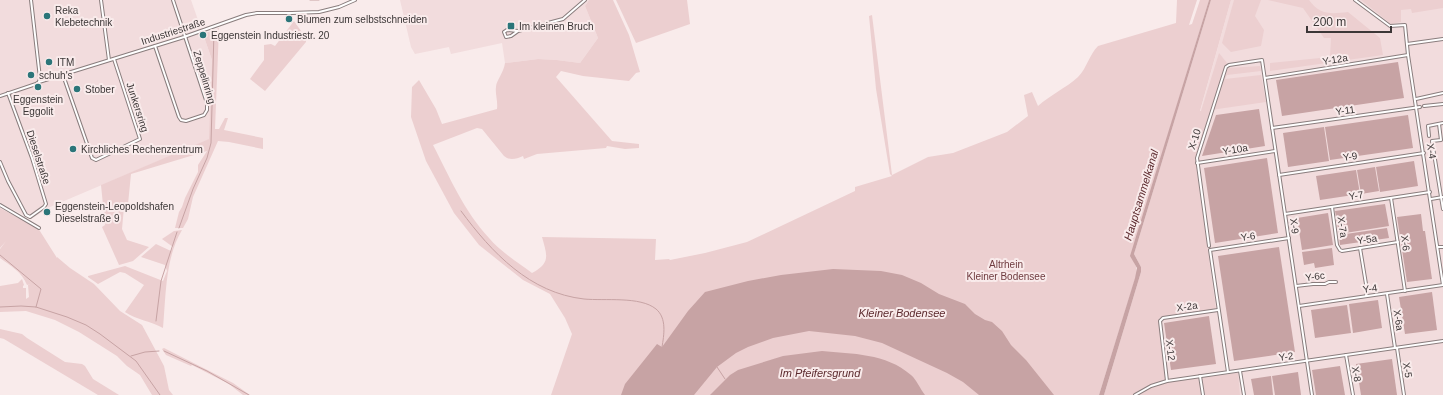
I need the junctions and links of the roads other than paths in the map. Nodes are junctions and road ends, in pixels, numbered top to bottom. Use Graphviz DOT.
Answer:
graph roads {
  1 [pos="31,0"];
  2 [pos="101,0"];
  3 [pos="173,0"];
  4 [pos="355,0"];
  5 [pos="585,0"];
  6 [pos="1355,0"];
  7 [pos="518,31"];
  8 [pos="184,36"];
  9 [pos="1443,39"];
  10 [pos="1407,44"];
  11 [pos="155,46"];
  12 [pos="1408,55"];
  13 [pos="114,59"];
  14 [pos="109,60"];
  15 [pos="1229,64"];
  16 [pos="63,75"];
  17 [pos="1265,78"];
  18 [pos="39,82"];
  19 [pos="8,93"];
  20 [pos="1443,93"];
  21 [pos="0,96"];
  22 [pos="1416,99"];
  23 [pos="1443,104"];
  24 [pos="1424,106"];
  25 [pos="1419,107"];
  26 [pos="1443,123"];
  27 [pos="1439,124"];
  28 [pos="1272,128"];
  29 [pos="1429,136"];
  30 [pos="1276,151"];
  31 [pos="1424,153"];
  32 [pos="0,162"];
  33 [pos="1197,163"];
  34 [pos="1279,175"];
  35 [pos="1430,192"];
  36 [pos="1391,198"];
  37 [pos="1442,198"];
  38 [pos="1431,200"];
  39 [pos="0,205"];
  40 [pos="1332,207"];
  41 [pos="1443,209"];
  42 [pos="1285,214"];
  43 [pos="39,228"];
  44 [pos="1288,238"];
  45 [pos="1398,242"];
  46 [pos="1209,246"];
  47 [pos="1438,247"];
  48 [pos="1443,247"];
  49 [pos="1360,248"];
  50 [pos="1338,249"];
  51 [pos="1336,282"];
  52 [pos="1443,285"];
  53 [pos="1296,286"];
  54 [pos="1405,291"];
  55 [pos="1387,294"];
  56 [pos="1366,297"];
  57 [pos="1299,306"];
  58 [pos="1218,310"];
  59 [pos="1160,321"];
  60 [pos="1443,341"];
  61 [pos="1396,348"];
  62 [pos="1346,355"];
  63 [pos="1306,361"];
  64 [pos="1240,371"];
  65 [pos="1228,372"];
  66 [pos="1200,376"];
  67 [pos="1167,381"];
  68 [pos="1135,395"];
  69 [pos="1203,395"];
  70 [pos="1244,395"];
  71 [pos="1312,395"];
  72 [pos="1353,395"];
  73 [pos="1404,395"];
  1 -- 18 [label="street"];
  2 -- 14 [label="street"];
  3 -- 8 [label="street, Zeppelinring"];
  4 -- 8 [label="street, Industriestraße"];
  5 -- 7 [label="street"];
  6 -- 10 [label="street, X-4"];
  7 -- 7 [label="street"];
  8 -- 11 [label="street, Industriestraße"];
  8 -- 11 [label="street, Zeppelinring"];
  9 -- 10 [label="street"];
  10 -- 12 [label="street, X-4"];
  11 -- 13 [label="street, Industriestraße"];
  12 -- 17 [label="street, Y-12a"];
  12 -- 22 [label="street, X-4"];
  13 -- 14 [label="street, Industriestraße"];
  13 -- 16 [label="street, Junkersring"];
  14 -- 16 [label="street, Industriestraße"];
  15 -- 17 [label="street, X-9"];
  15 -- 33 [label="street, X-10"];
  16 -- 18 [label="street, Industriestraße"];
  17 -- 28 [label="street, X-9"];
  18 -- 19 [label="street, Industriestraße"];
  19 -- 21 [label="street, Industriestraße"];
  19 -- 32 [label="street, Dieselstraße"];
  20 -- 22 [label="street"];
  22 -- 25 [label="street, X-4"];
  23 -- 24 [label="street"];
  25 -- 28 [label="street, Y-11"];
  25 -- 31 [label="street, X-4"];
  26 -- 27 [label="street"];
  27 -- 29 [label="street"];
  27 -- 37 [label="street"];
  28 -- 30 [label="street, X-9"];
  30 -- 33 [label="street, Y-10a"];
  30 -- 34 [label="street, X-9"];
  31 -- 34 [label="street, Y-9"];
  31 -- 35 [label="street, X-4"];
  33 -- 46 [label="street, X-10"];
  34 -- 42 [label="street, X-9"];
  35 -- 36 [label="street, Y-7"];
  35 -- 38 [label="street, X-4"];
  36 -- 40 [label="street, Y-7"];
  36 -- 45 [label="street, X-6"];
  37 -- 38 [label="street"];
  37 -- 41 [label="street"];
  38 -- 47 [label="street, X-4"];
  39 -- 43 [label="street"];
  40 -- 42 [label="street, Y-7"];
  40 -- 50 [label="street, X-7a"];
  42 -- 44 [label="street, X-9"];
  44 -- 53 [label="street, X-9"];
  44 -- 58 [label="street, Y-6"];
  45 -- 49 [label="street, Y-5a"];
  45 -- 54 [label="street, X-6"];
  47 -- 48 [label="street"];
  47 -- 52 [label="street, X-4"];
  49 -- 50 [label="street, Y-5a"];
  49 -- 56 [label="street"];
  51 -- 53 [label="street, Y-6c"];
  52 -- 54 [label="street, Y-4"];
  53 -- 57 [label="street, X-9"];
  54 -- 55 [label="street, Y-4"];
  55 -- 56 [label="street, Y-4"];
  55 -- 61 [label="street, X-6a"];
  56 -- 57 [label="street, Y-4"];
  57 -- 63 [label="street, X-9"];
  58 -- 59 [label="street, X-2a"];
  58 -- 65 [label="street"];
  59 -- 67 [label="street, X-12"];
  60 -- 61 [label="street, Y-2"];
  61 -- 62 [label="street, Y-2"];
  61 -- 73 [label="street, X-5"];
  62 -- 63 [label="street, Y-2"];
  62 -- 72 [label="street, X-8"];
  63 -- 64 [label="street, Y-2"];
  63 -- 71 [label="street, X-9"];
  64 -- 65 [label="street, Y-2"];
  64 -- 70 [label="street"];
  65 -- 66 [label="street, Y-2"];
  66 -- 67 [label="street, Y-2"];
  66 -- 69 [label="street"];
  67 -- 68 [label="street, Y-2"];
}
